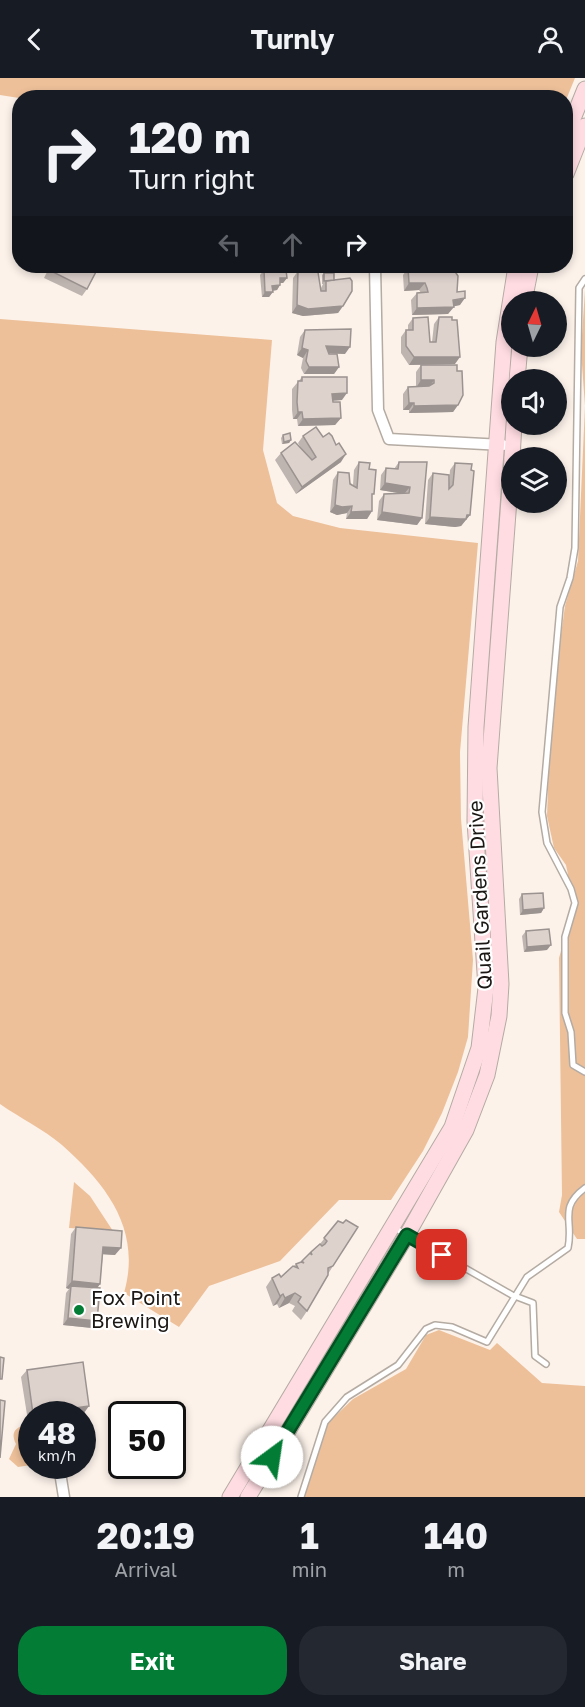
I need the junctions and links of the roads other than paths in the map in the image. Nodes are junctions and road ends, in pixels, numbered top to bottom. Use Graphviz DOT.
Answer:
graph roads {
  1 [pos="585,89"];
  2 [pos="573,119"];
  3 [pos="585,126"];
  4 [pos="573,156"];
  5 [pos="375,273"];
  6 [pos="515,273"];
  7 [pos="530,273"];
  8 [pos="585,279"];
  9 [pos="526,291"];
  10 [pos="495,444"];
  11 [pos="501,448"];
  12 [pos="508,513"];
  13 [pos="585,1072"];
  14 [pos="585,1188"];
  15 [pos="392,1226"];
  16 [pos="407,1235"];
  17 [pos="516,1296"];
  18 [pos="546,1364"];
  19 [pos="61,1479"];
  20 [pos="64,1497"];
  21 [pos="230,1497"];
  22 [pos="248,1497"];
  23 [pos="301,1497"];
  1 -- 2 [label="main road"];
  3 -- 4 [label="main road"];
  5 -- 10 [label="street"];
  6 -- 10 [label="main road, Quail Gardens Drive"];
  7 -- 9 [label="main road"];
  8 -- 13 [label="lane"];
  10 -- 11 [label="street"];
  10 -- 15 [label="main road, Quail Gardens Drive"];
  12 -- 16 [label="main road, Quail Gardens Drive"];
  14 -- 17 [label="lane"];
  15 -- 16 [label="lane"];
  15 -- 21 [label="main road, Quail Gardens Drive"];
  16 -- 17 [label="lane"];
  16 -- 22 [label="main road, Quail Gardens Drive"];
  17 -- 18 [label="lane"];
  17 -- 23 [label="lane"];
  19 -- 20 [label="street"];
}
